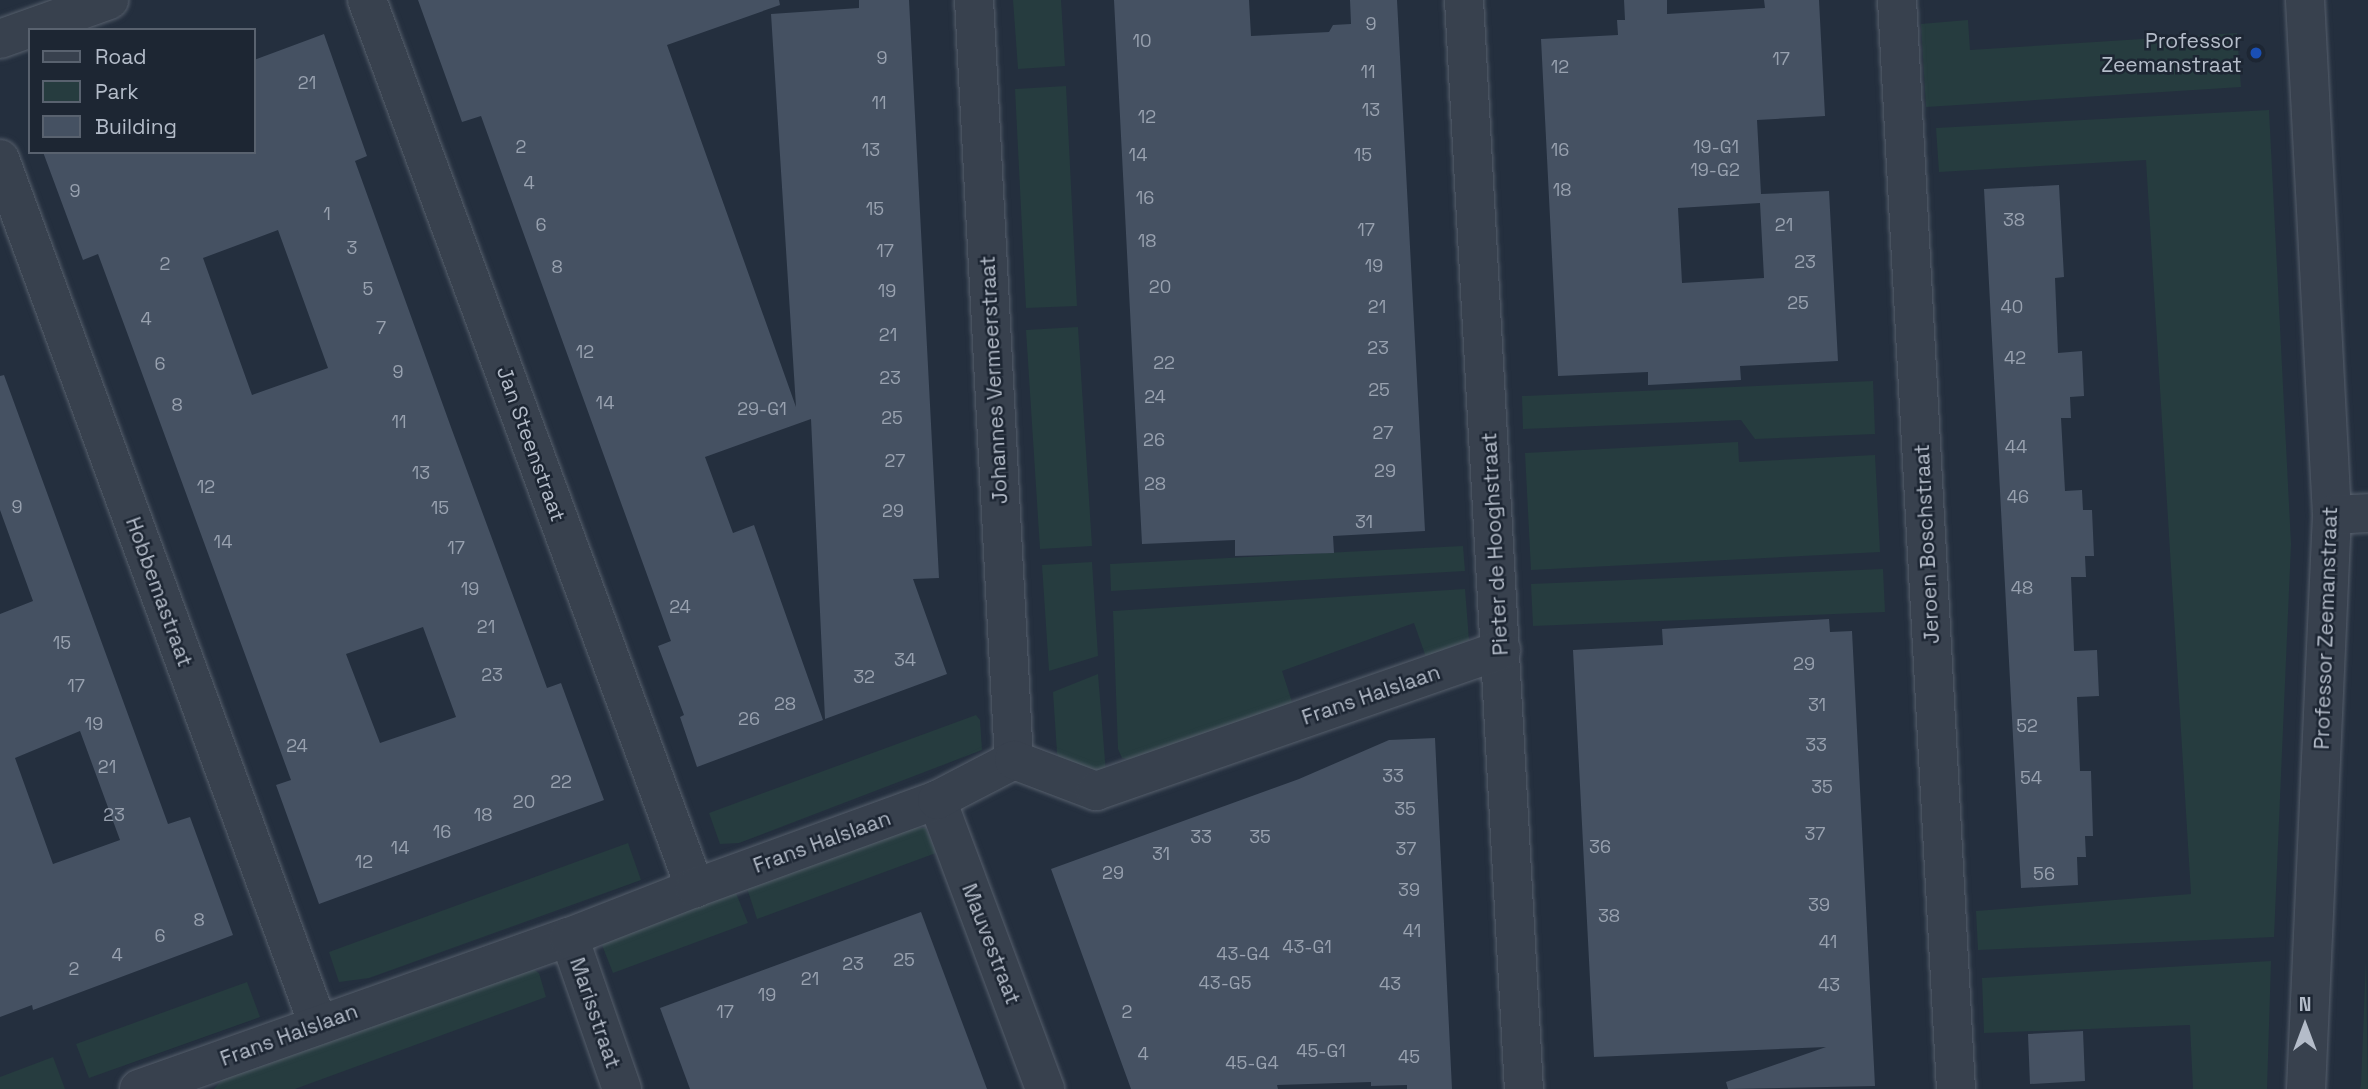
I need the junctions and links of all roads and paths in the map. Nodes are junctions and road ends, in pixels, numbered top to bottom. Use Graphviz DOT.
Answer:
graph roads {
  1 [pos="109,0"];
  2 [pos="367,0"];
  3 [pos="974,0"];
  4 [pos="1464,0"];
  5 [pos="1897,0"];
  6 [pos="2305,0"];
  7 [pos="31,28"];
  8 [pos="28,29"];
  9 [pos="0,39"];
  10 [pos="0,159"];
  11 [pos="2350,514"];
  12 [pos="1501,649"];
  13 [pos="1014,760"];
  14 [pos="937,800"];
  15 [pos="695,888"];
  16 [pos="569,937"];
  17 [pos="318,1024"];
  18 [pos="163,1085"];
  19 [pos="622,1089"];
  20 [pos="1045,1089"];
  21 [pos="1524,1089"];
  22 [pos="1956,1089"];
  23 [pos="2306,1089"];
  1 -- 7 [label="street"];
  2 -- 15 [label="street, Jan Steenstraat"];
  3 -- 13 [label="street, Johannes Vermeerstraat"];
  4 -- 12 [label="street, Pieter de Hooghstraat"];
  5 -- 22 [label="street, Jeroen Boschstraat"];
  6 -- 11 [label="street, Professor Zeemanstraat"];
  8 -- 9 [label="street"];
  10 -- 17 [label="street, Hobbemastraat"];
  11 -- 23 [label="street, Professor Zeemanstraat"];
  12 -- 13 [label="street, Frans Halslaan"];
  12 -- 21 [label="street, Pieter de Hooghstraat"];
  13 -- 14 [label="street, Frans Halslaan"];
  14 -- 15 [label="street, Frans Halslaan"];
  14 -- 20 [label="street, Mauvestraat"];
  15 -- 16 [label="street, Frans Halslaan"];
  16 -- 17 [label="street, Frans Halslaan"];
  16 -- 19 [label="street, Marisstraat"];
  17 -- 18 [label="street, Frans Halslaan"];
}
